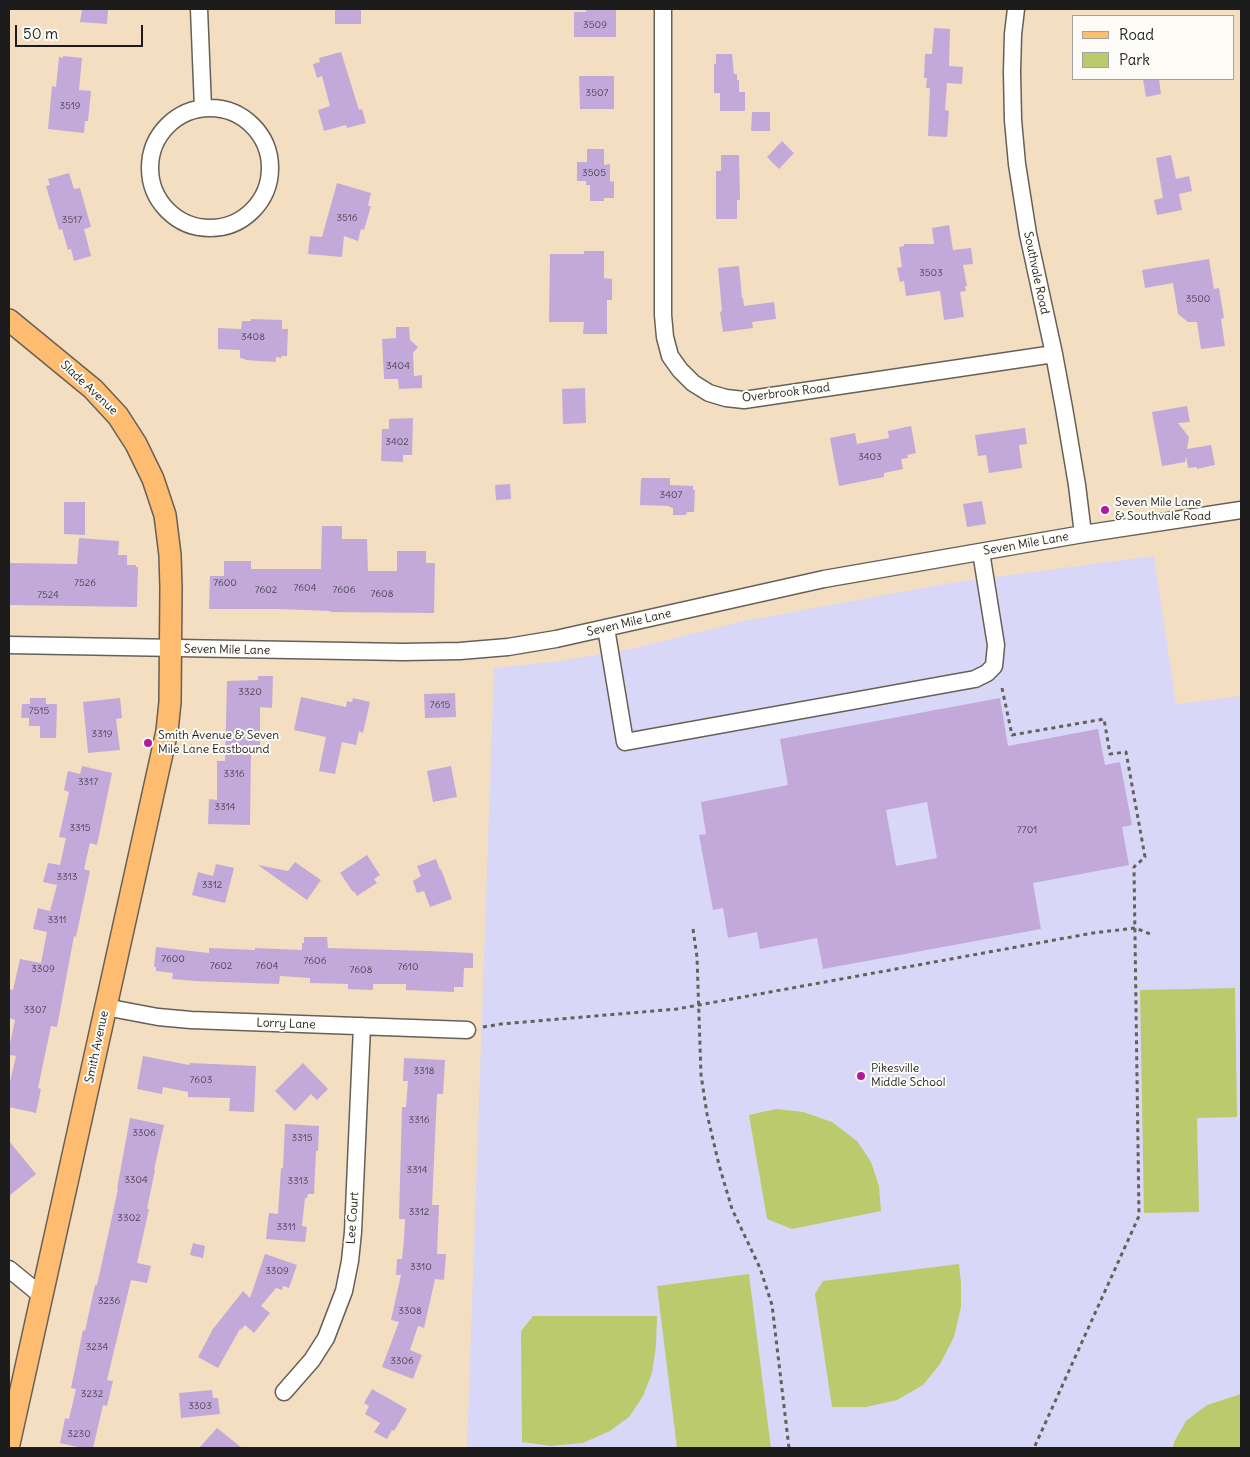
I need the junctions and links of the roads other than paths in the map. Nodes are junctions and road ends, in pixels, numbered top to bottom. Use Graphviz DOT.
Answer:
graph roads {
  1 [pos="199,9"];
  2 [pos="662,9"];
  3 [pos="1016,9"];
  4 [pos="203,108"];
  5 [pos="9,320"];
  6 [pos="1054,354"];
  7 [pos="1241,510"];
  8 [pos="1084,534"];
  9 [pos="980,552"];
  10 [pos="606,628"];
  11 [pos="9,645"];
  12 [pos="171,649"];
  13 [pos="105,1007"];
  14 [pos="362,1026"];
  15 [pos="467,1030"];
  16 [pos="9,1269"];
  17 [pos="42,1296"];
  18 [pos="284,1392"];
  19 [pos="9,1444"];
  1 -- 4 [label="street"];
  2 -- 6 [label="street, Overbrook Road"];
  3 -- 6 [label="street, Southvale Road"];
  4 -- 4 [label="street"];
  5 -- 12 [label="main road, Slade Avenue"];
  6 -- 8 [label="street, Southvale Road"];
  7 -- 8 [label="street, Seven Mile Lane"];
  8 -- 9 [label="street, Seven Mile Lane"];
  9 -- 10 [label="street, Seven Mile Lane"];
  9 -- 10 [label="street"];
  10 -- 12 [label="street, Seven Mile Lane"];
  11 -- 12 [label="street, Seven Mile Lane"];
  12 -- 13 [label="main road, Smith Avenue"];
  13 -- 14 [label="street, Lorry Lane"];
  13 -- 17 [label="main road, Smith Avenue"];
  14 -- 15 [label="street, Lorry Lane"];
  14 -- 18 [label="street, Lee Court"];
  16 -- 17 [label="street"];
  17 -- 19 [label="main road, Smith Avenue"];
}
